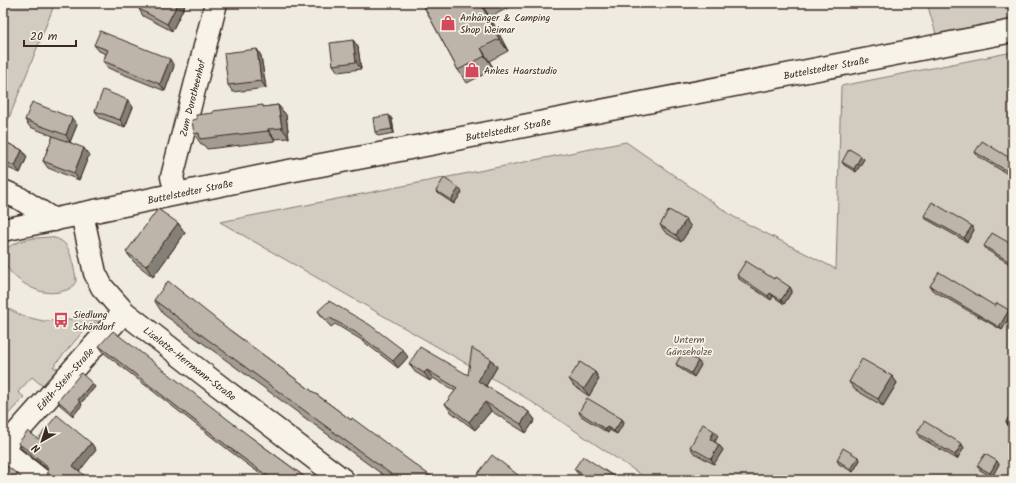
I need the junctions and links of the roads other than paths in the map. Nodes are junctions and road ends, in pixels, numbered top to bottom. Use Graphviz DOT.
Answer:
graph roads {
  1 [pos="216,3"];
  2 [pos="1013,31"];
  3 [pos="3,191"];
  4 [pos="176,193"];
  5 [pos="82,214"];
  6 [pos="54,220"];
  7 [pos="3,230"];
  8 [pos="124,312"];
  9 [pos="3,443"];
  10 [pos="41,480"];
  11 [pos="343,480"];
  1 -- 4 [label="main road, Zum Dorotheenhof"];
  2 -- 4 [label="main road, Buttelstedter Straße"];
  3 -- 6 [label="main road"];
  4 -- 5 [label="main road, Buttelstedter Straße"];
  5 -- 6 [label="main road, Buttelstedter Straße"];
  5 -- 8 [label="main road, Liselotte-Herrmann-Straße"];
  6 -- 7 [label="main road, Buttelstedter Straße"];
  8 -- 9 [label="main road, Edith-Stein-Straße"];
  8 -- 11 [label="main road, Liselotte-Herrmann-Straße"];
  9 -- 10 [label="main road"];
}
